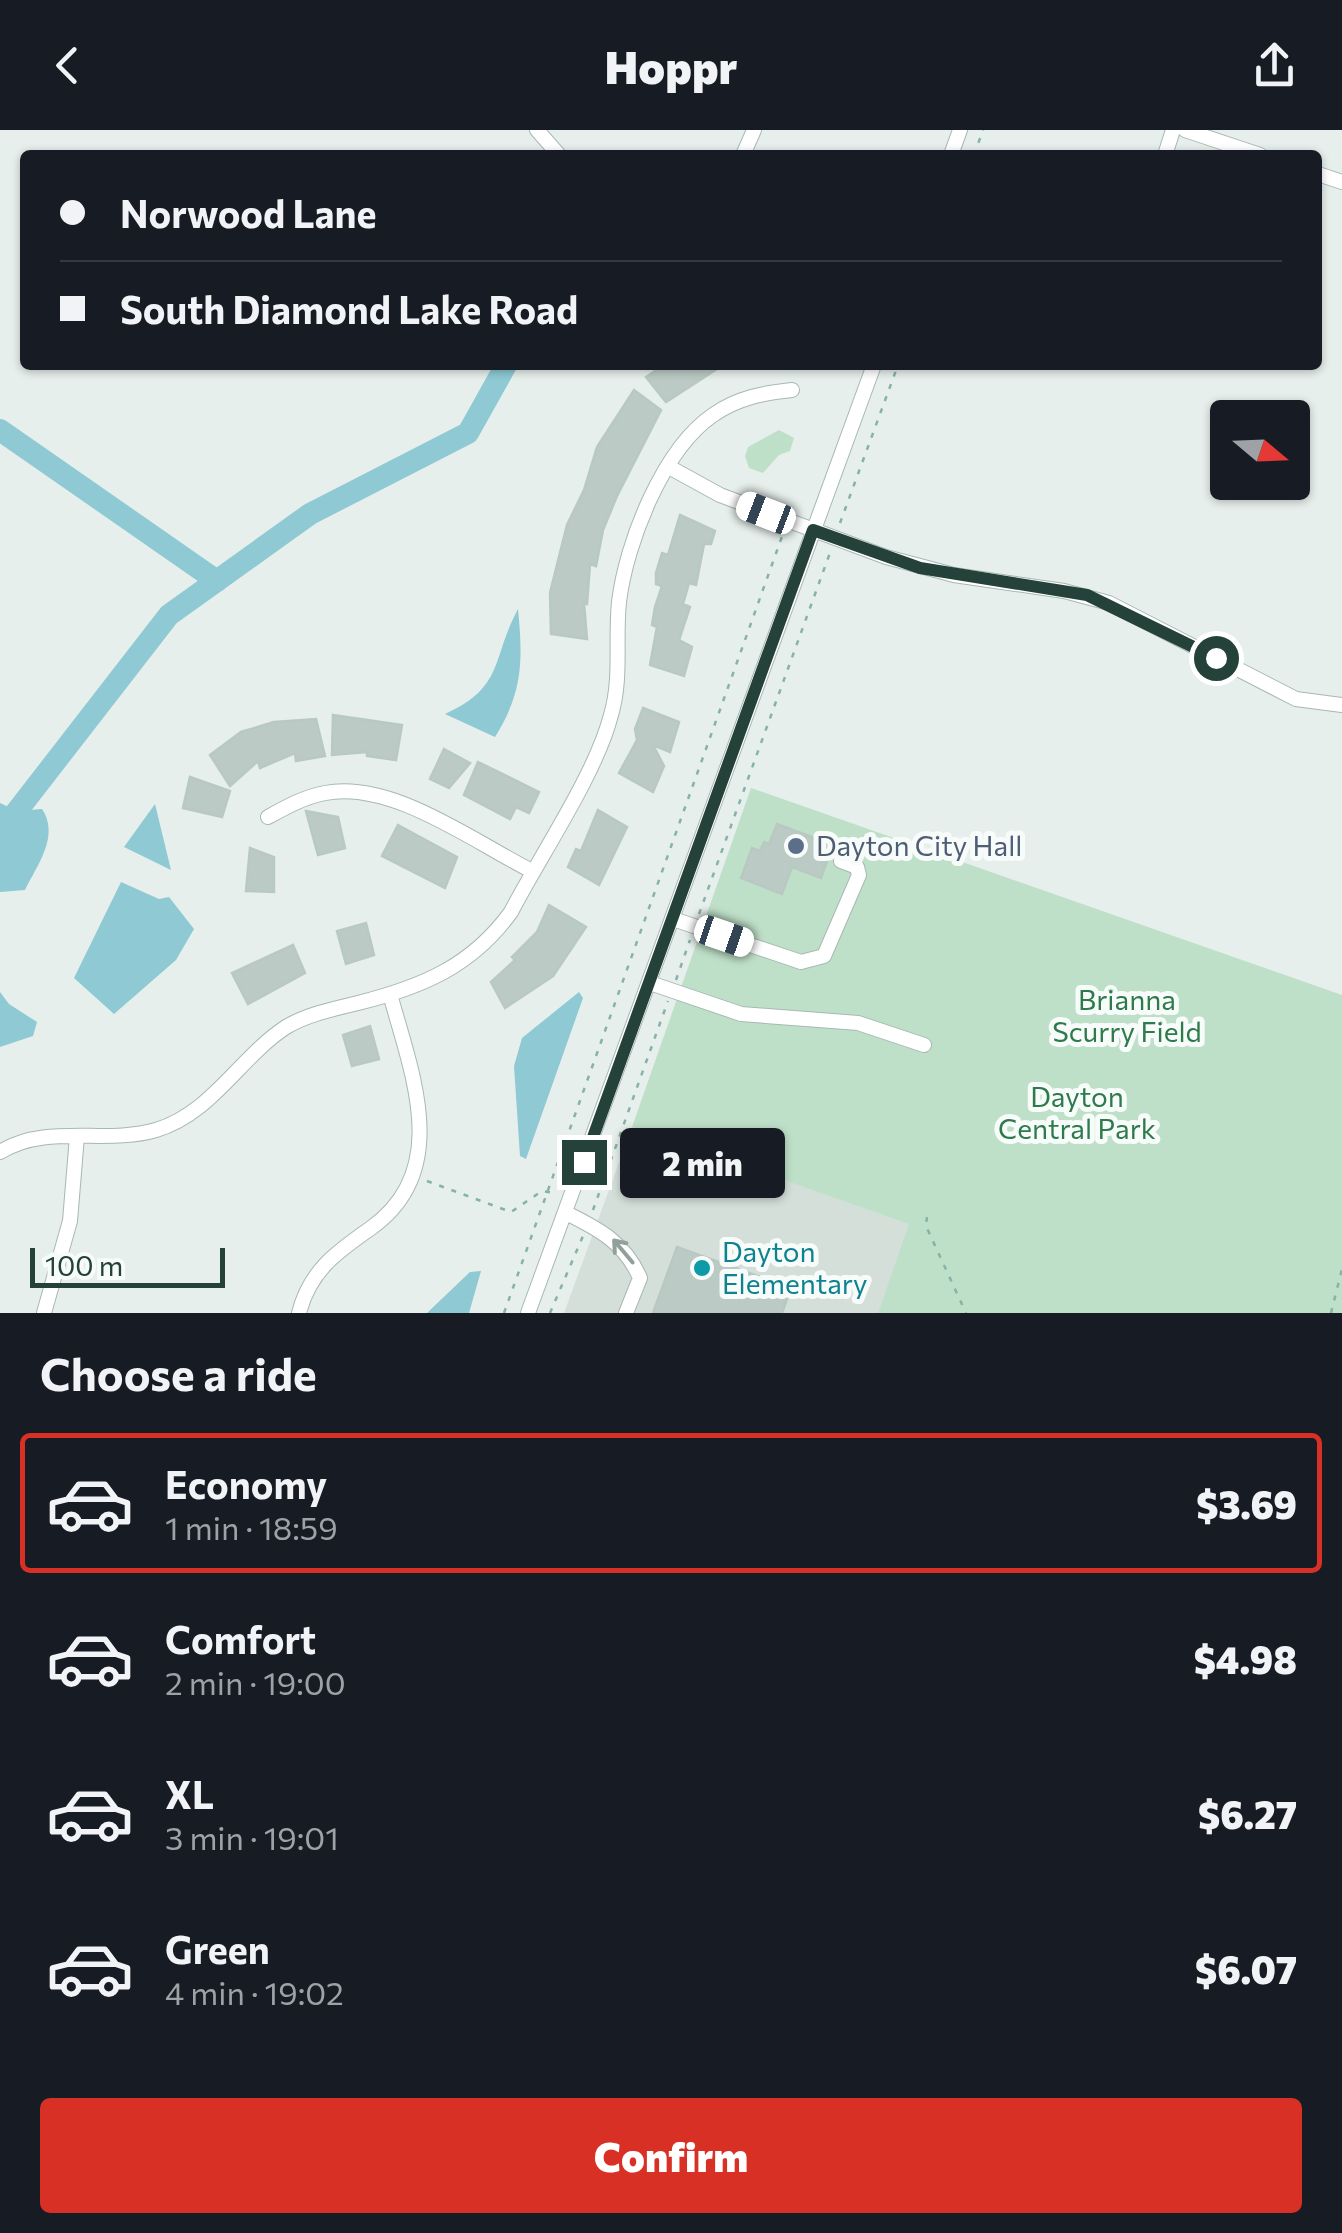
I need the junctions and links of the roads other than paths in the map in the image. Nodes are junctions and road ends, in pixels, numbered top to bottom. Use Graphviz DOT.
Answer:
graph roads {
  1 [pos="537,130"];
  2 [pos="1185,130"];
  3 [pos="555,150"];
  4 [pos="1245,150"];
  5 [pos="872,370"];
  6 [pos="792,390"];
  7 [pos="670,467"];
  8 [pos="813,530"];
  9 [pos="1342,704"];
  10 [pos="268,816"];
  11 [pos="841,861"];
  12 [pos="532,872"];
  13 [pos="673,919"];
  14 [pos="650,983"];
  15 [pos="390,994"];
  16 [pos="924,1045"];
  17 [pos="77,1136"];
  18 [pos="0,1152"];
  19 [pos="569,1206"];
  20 [pos="44,1313"];
  21 [pos="299,1313"];
  22 [pos="528,1313"];
  23 [pos="626,1313"];
  1 -- 3 [label="street"];
  2 -- 4 [label="street"];
  5 -- 8 [label="street"];
  6 -- 7 [label="street"];
  7 -- 8 [label="street"];
  7 -- 12 [label="street"];
  8 -- 9 [label="street"];
  8 -- 13 [label="street"];
  10 -- 12 [label="street"];
  11 -- 13 [label="street"];
  12 -- 15 [label="street"];
  13 -- 14 [label="street"];
  14 -- 16 [label="street"];
  14 -- 19 [label="street"];
  15 -- 17 [label="street"];
  15 -- 21 [label="street"];
  17 -- 18 [label="street"];
  17 -- 20 [label="street"];
  19 -- 22 [label="street"];
  23 -- 19 [label="street, one-way"];
}
